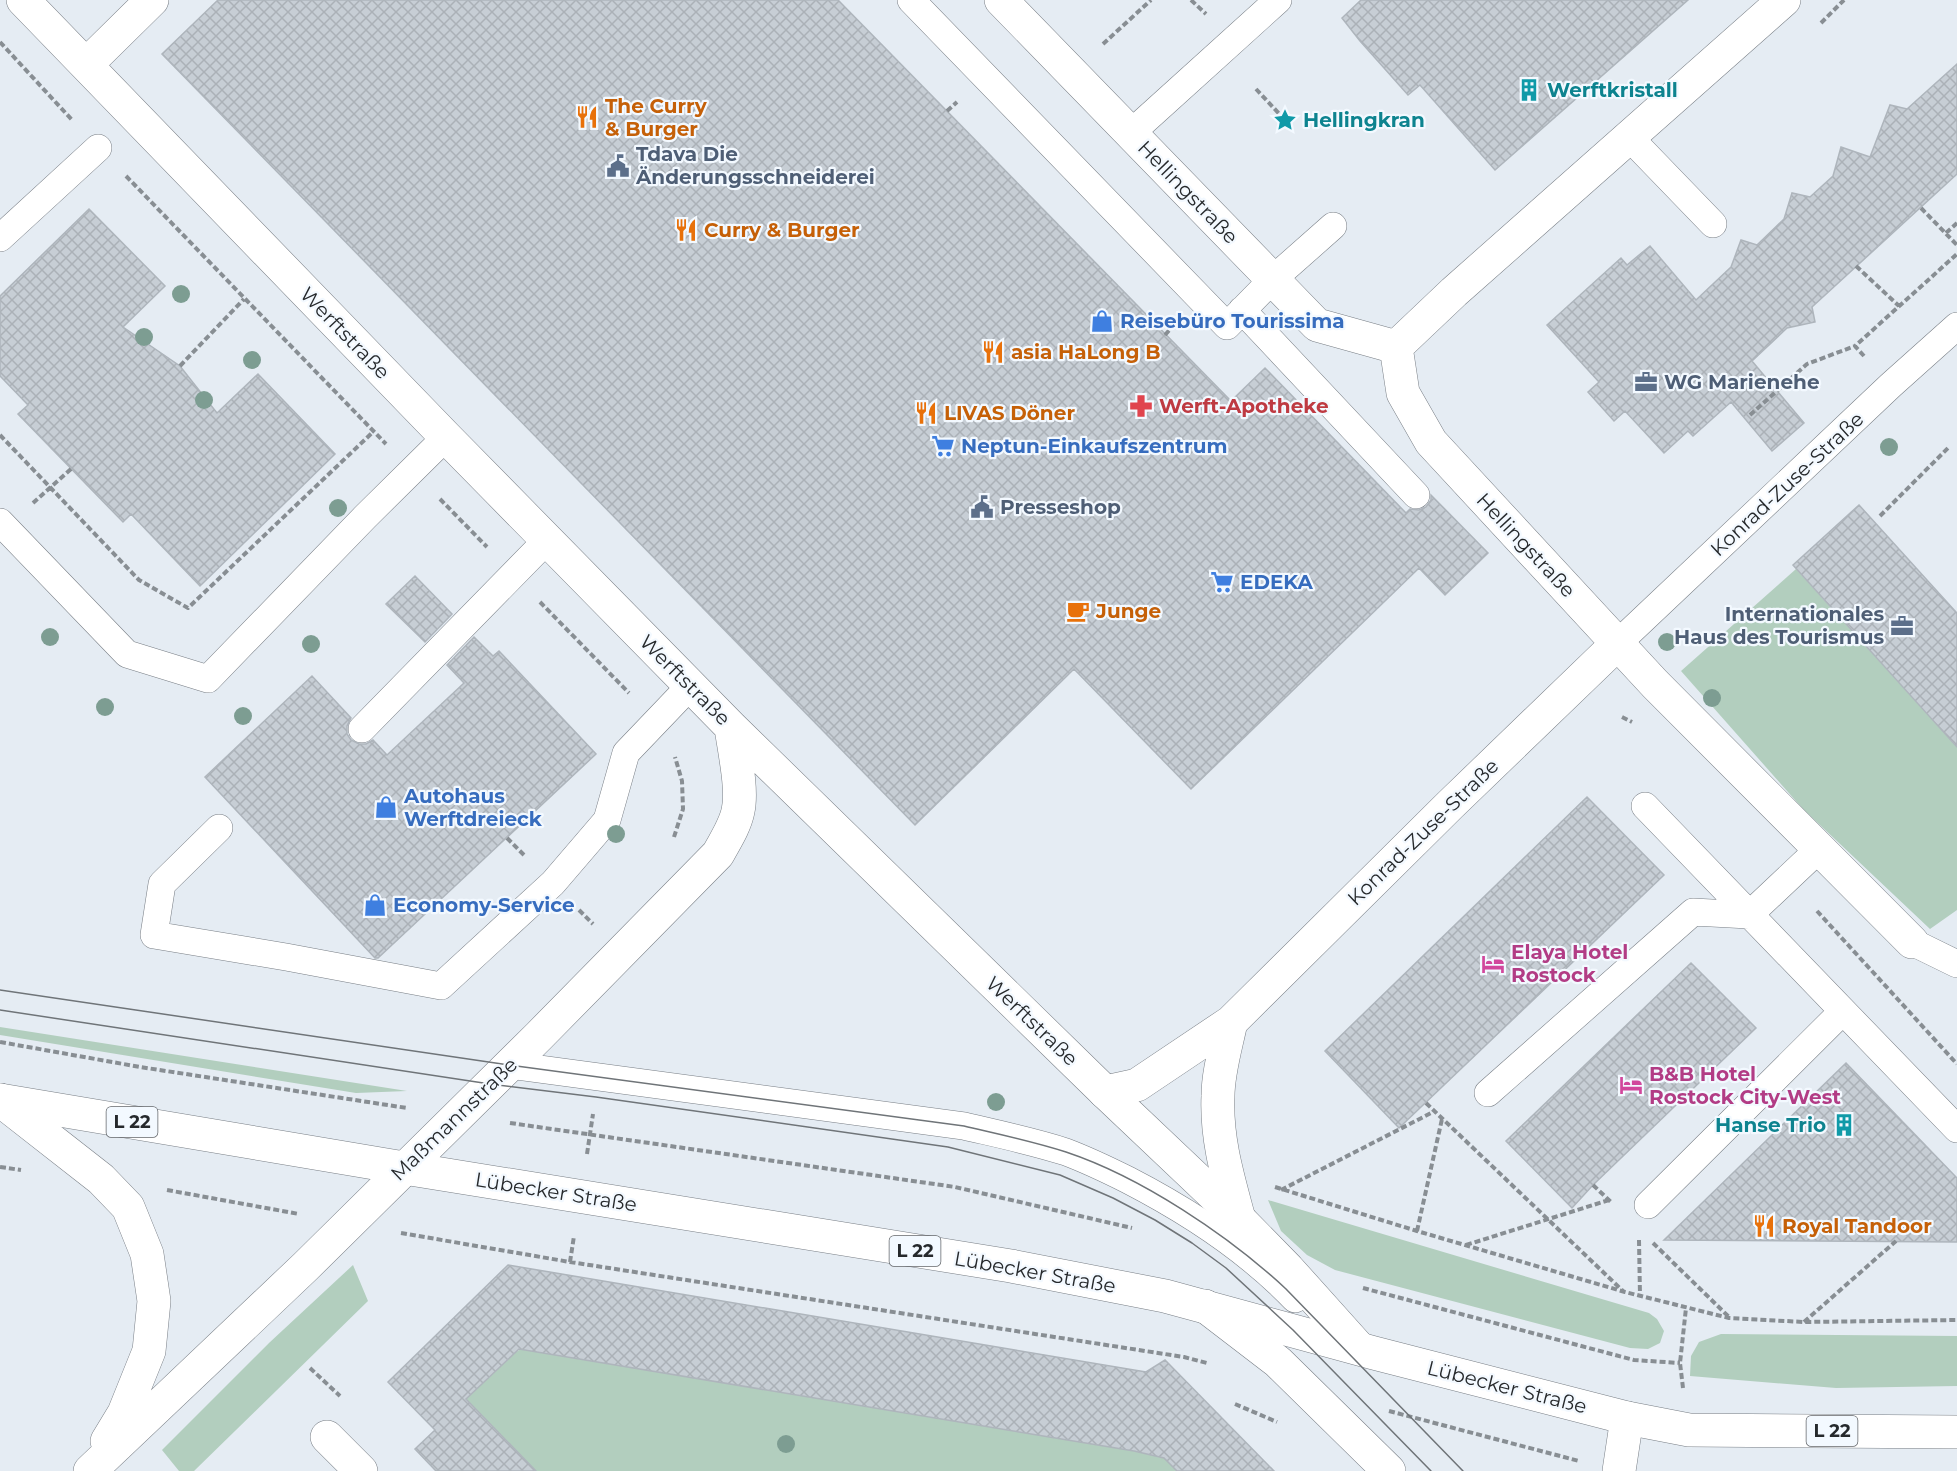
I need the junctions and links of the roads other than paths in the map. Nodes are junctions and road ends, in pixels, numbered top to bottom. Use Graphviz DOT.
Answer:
graph roads {
  1 [pos="23,0"];
  2 [pos="152,0"];
  3 [pos="911,0"];
  4 [pos="1001,0"];
  5 [pos="1278,0"];
  6 [pos="1784,0"];
  7 [pos="87,64"];
  8 [pos="1131,133"];
  9 [pos="1629,137"];
  10 [pos="98,148"];
  11 [pos="1713,224"];
  12 [pos="1333,226"];
  13 [pos="0,238"];
  14 [pos="1272,280"];
  15 [pos="1242,310"];
  16 [pos="1957,326"];
  17 [pos="1396,347"];
  18 [pos="446,437"];
  19 [pos="1416,495"];
  20 [pos="3,525"];
  21 [pos="547,540"];
  22 [pos="1617,644"];
  23 [pos="691,685"];
  24 [pos="731,726"];
  25 [pos="362,729"];
  26 [pos="1645,806"];
  27 [pos="219,828"];
  28 [pos="1819,849"];
  29 [pos="1749,915"];
  30 [pos="1912,942"];
  31 [pos="1957,964"];
  32 [pos="1843,1011"];
  33 [pos="1230,1022"];
  34 [pos="509,1065"];
  35 [pos="1105,1092"];
  36 [pos="1488,1093"];
  37 [pos="0,1100"];
  38 [pos="1957,1129"];
  39 [pos="404,1168"];
  40 [pos="1648,1204"];
  41 [pos="1239,1219"];
  42 [pos="1204,1305"];
  43 [pos="1348,1346"];
  44 [pos="1627,1418"];
  45 [pos="1957,1432"];
  46 [pos="327,1437"];
  47 [pos="89,1471"];
  48 [pos="361,1471"];
  49 [pos="1389,1471"];
  50 [pos="1619,1471"];
  1 -- 7 [label="street, Werftstraße"];
  2 -- 7 [label="street"];
  3 -- 15 [label="lane"];
  4 -- 8 [label="street, Hellingstraße"];
  5 -- 8 [label="lane"];
  6 -- 9 [label="street"];
  7 -- 18 [label="street, Werftstraße"];
  8 -- 14 [label="street, Hellingstraße"];
  9 -- 11 [label="lane"];
  9 -- 17 [label="street"];
  10 -- 13 [label="lane"];
  12 -- 14 [label="lane"];
  14 -- 15 [label="lane"];
  14 -- 17 [label="street, Hellingstraße"];
  15 -- 19 [label="lane"];
  16 -- 22 [label="lane, Konrad-Zuse-Straße"];
  17 -- 22 [label="street, Hellingstraße"];
  18 -- 20 [label="lane"];
  18 -- 21 [label="street, Werftstraße"];
  21 -- 23 [label="street, Werftstraße"];
  21 -- 25 [label="lane"];
  22 -- 28 [label="street"];
  22 -- 33 [label="street, Konrad-Zuse-Straße"];
  23 -- 24 [label="street, Werftstraße"];
  23 -- 27 [label="lane"];
  24 -- 34 [label="street, Maßmannstraße"];
  24 -- 35 [label="street, Werftstraße"];
  26 -- 29 [label="lane"];
  28 -- 29 [label="lane"];
  28 -- 30 [label="street"];
  29 -- 32 [label="lane"];
  29 -- 36 [label="lane"];
  30 -- 31 [label="lane"];
  32 -- 38 [label="lane"];
  32 -- 40 [label="lane"];
  33 -- 35 [label="street, Konrad-Zuse-Straße"];
  33 -- 41 [label="street"];
  34 -- 39 [label="street, Maßmannstraße"];
  34 -- 43 [label="lane"];
  35 -- 41 [label="street, Werftstraße"];
  37 -- 39 [label="street, Lübecker Straße / L 22"];
  37 -- 47 [label="street"];
  39 -- 42 [label="street, Lübecker Straße / L 22"];
  39 -- 47 [label="street, Maßmannstraße"];
  41 -- 43 [label="street, Werftstraße"];
  42 -- 43 [label="street, Lübecker Straße / L 22"];
  42 -- 49 [label="street"];
  43 -- 44 [label="street, Lübecker Straße / L 22"];
  44 -- 45 [label="street, Lübecker Straße / L 22"];
  44 -- 50 [label="street"];
  46 -- 48 [label="street"];
}
